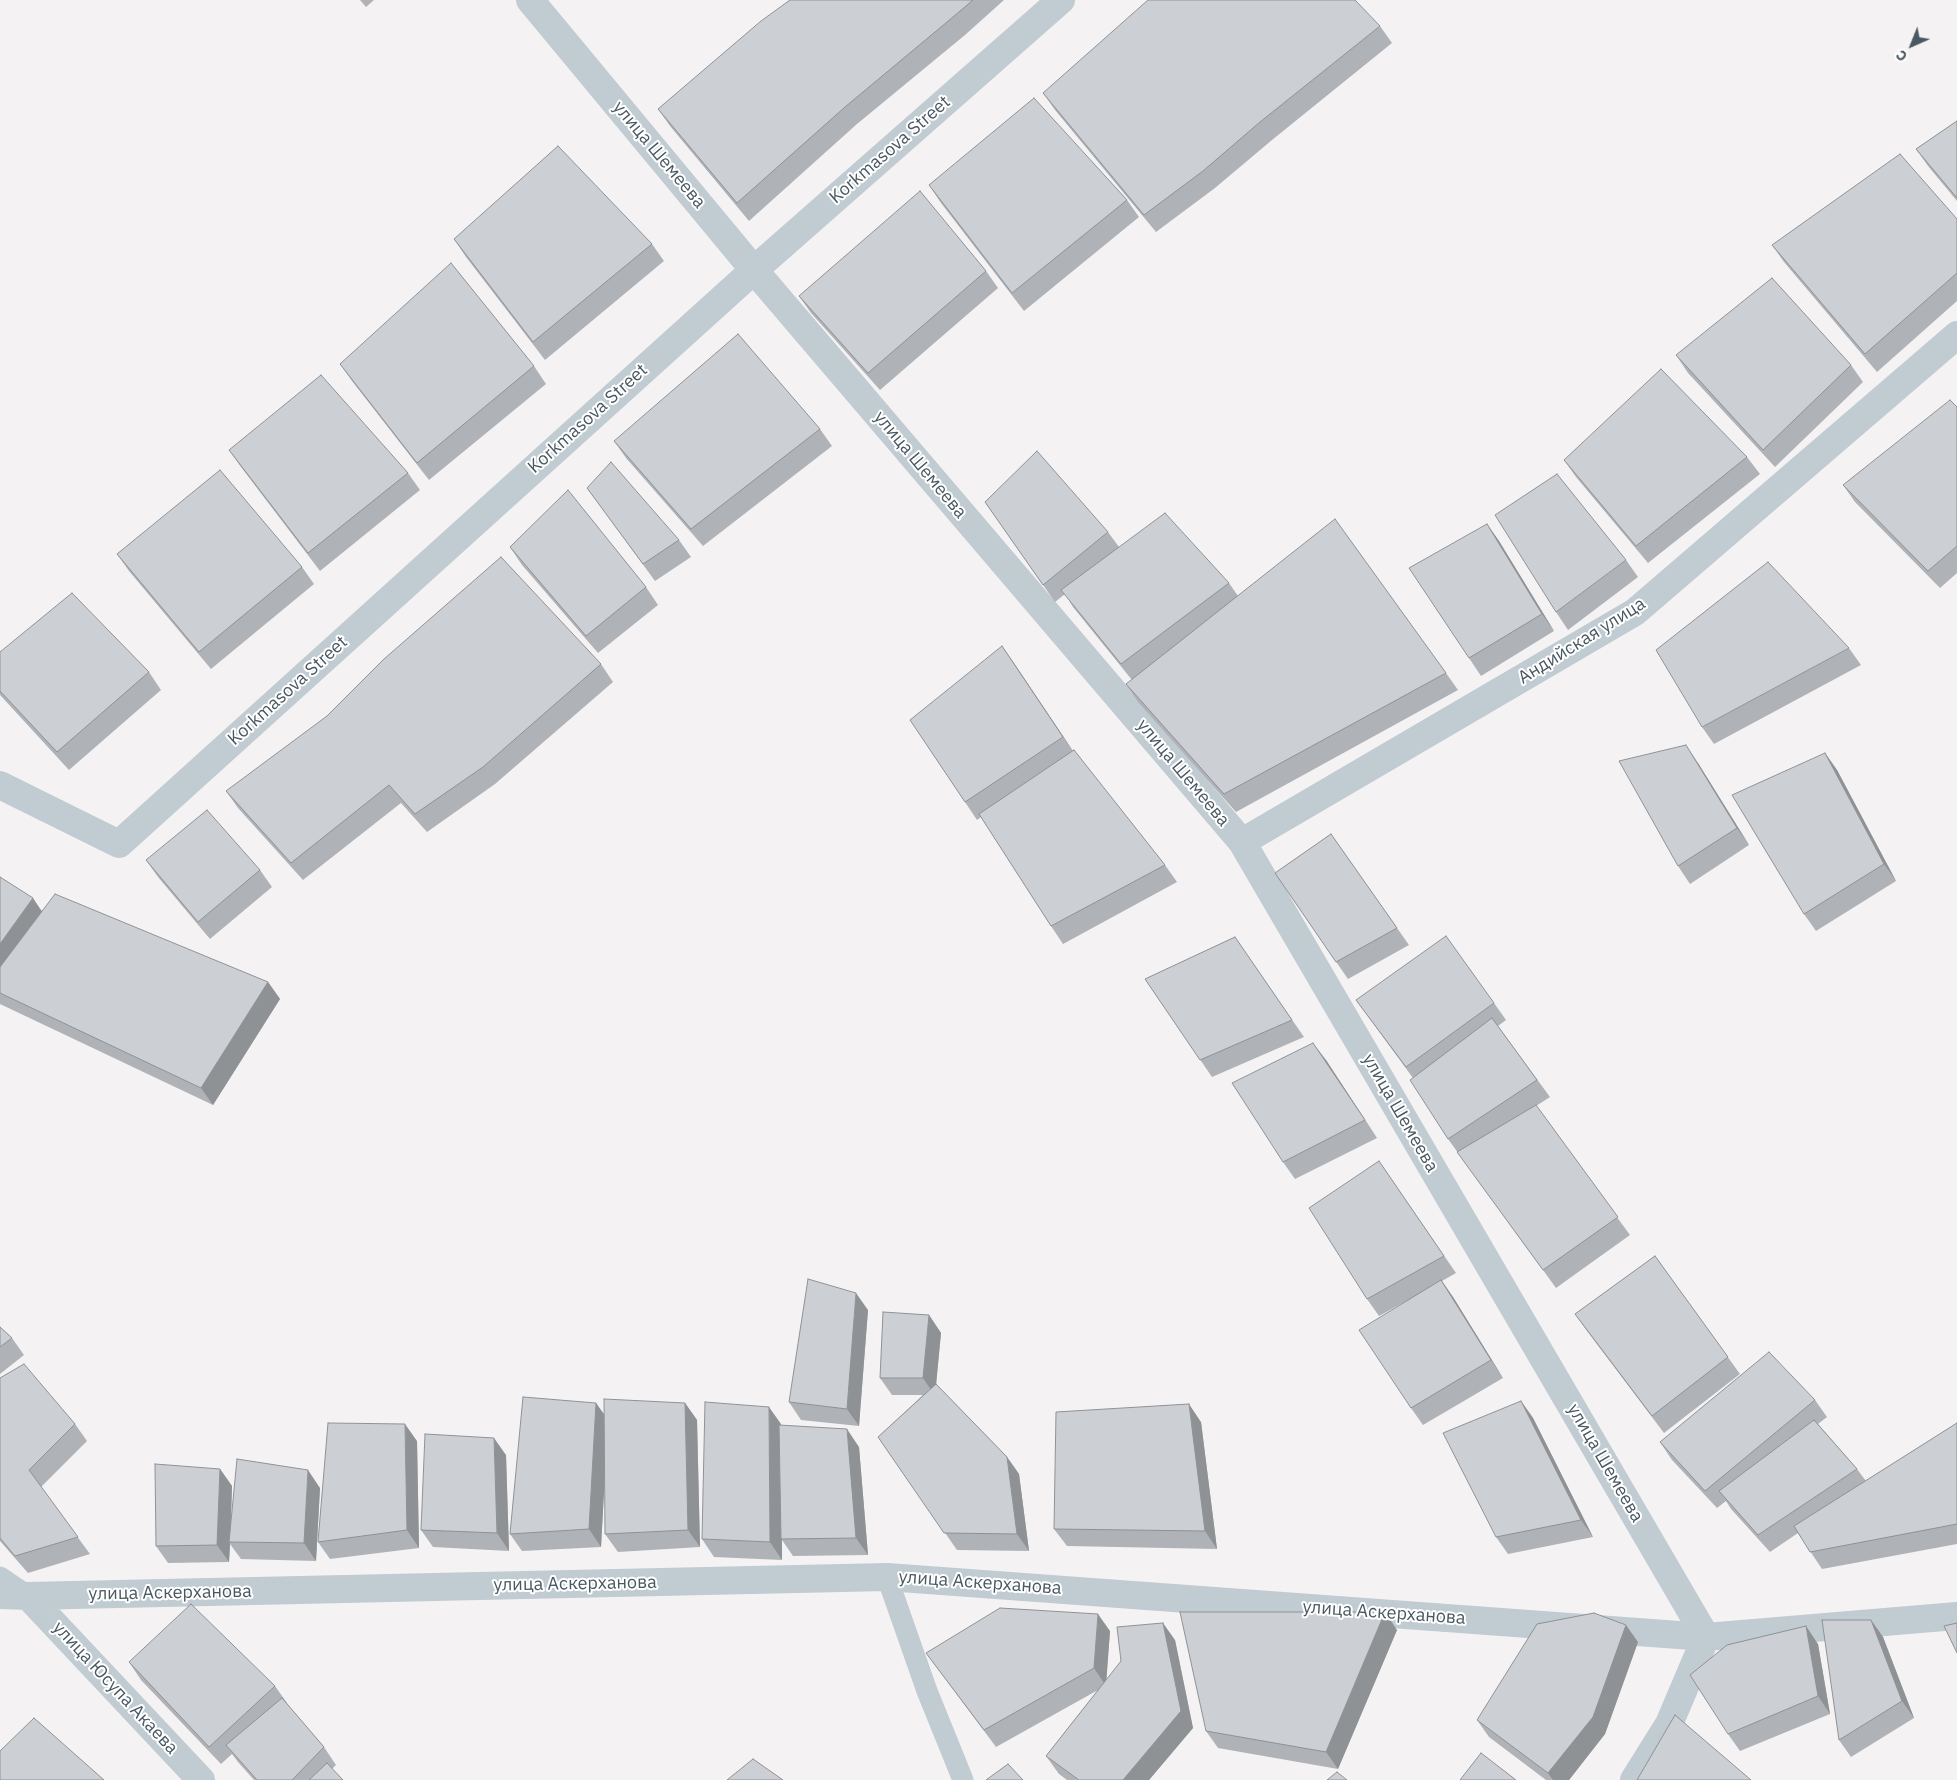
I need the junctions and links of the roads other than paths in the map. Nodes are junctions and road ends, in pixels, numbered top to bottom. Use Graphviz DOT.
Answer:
graph roads {
  1 [pos="530,0"];
  2 [pos="1061,0"];
  3 [pos="754,270"];
  4 [pos="1957,335"];
  5 [pos="0,785"];
  6 [pos="1242,842"];
  7 [pos="0,1577"];
  8 [pos="887,1577"];
  9 [pos="0,1595"];
  10 [pos="28,1596"];
  11 [pos="1957,1616"];
  12 [pos="1706,1637"];
  13 [pos="201,1780"];
  14 [pos="963,1780"];
  15 [pos="1634,1780"];
  1 -- 3 [label="street, улица Шемеева"];
  2 -- 3 [label="street, Korkmasova Street"];
  3 -- 5 [label="street, Korkmasova Street"];
  3 -- 6 [label="street, улица Шемеева"];
  4 -- 6 [label="street, Андийская улица"];
  6 -- 12 [label="street, улица Шемеева"];
  7 -- 10 [label="lane"];
  8 -- 10 [label="street, улица Аскерханова"];
  8 -- 12 [label="street, улица Аскерханова"];
  8 -- 14 [label="lane"];
  9 -- 10 [label="street, улица Аскерханова"];
  10 -- 13 [label="street, улица Юсупа Акаева"];
  11 -- 12 [label="street, улица Аскерханова"];
  12 -- 15 [label="street"];
}
